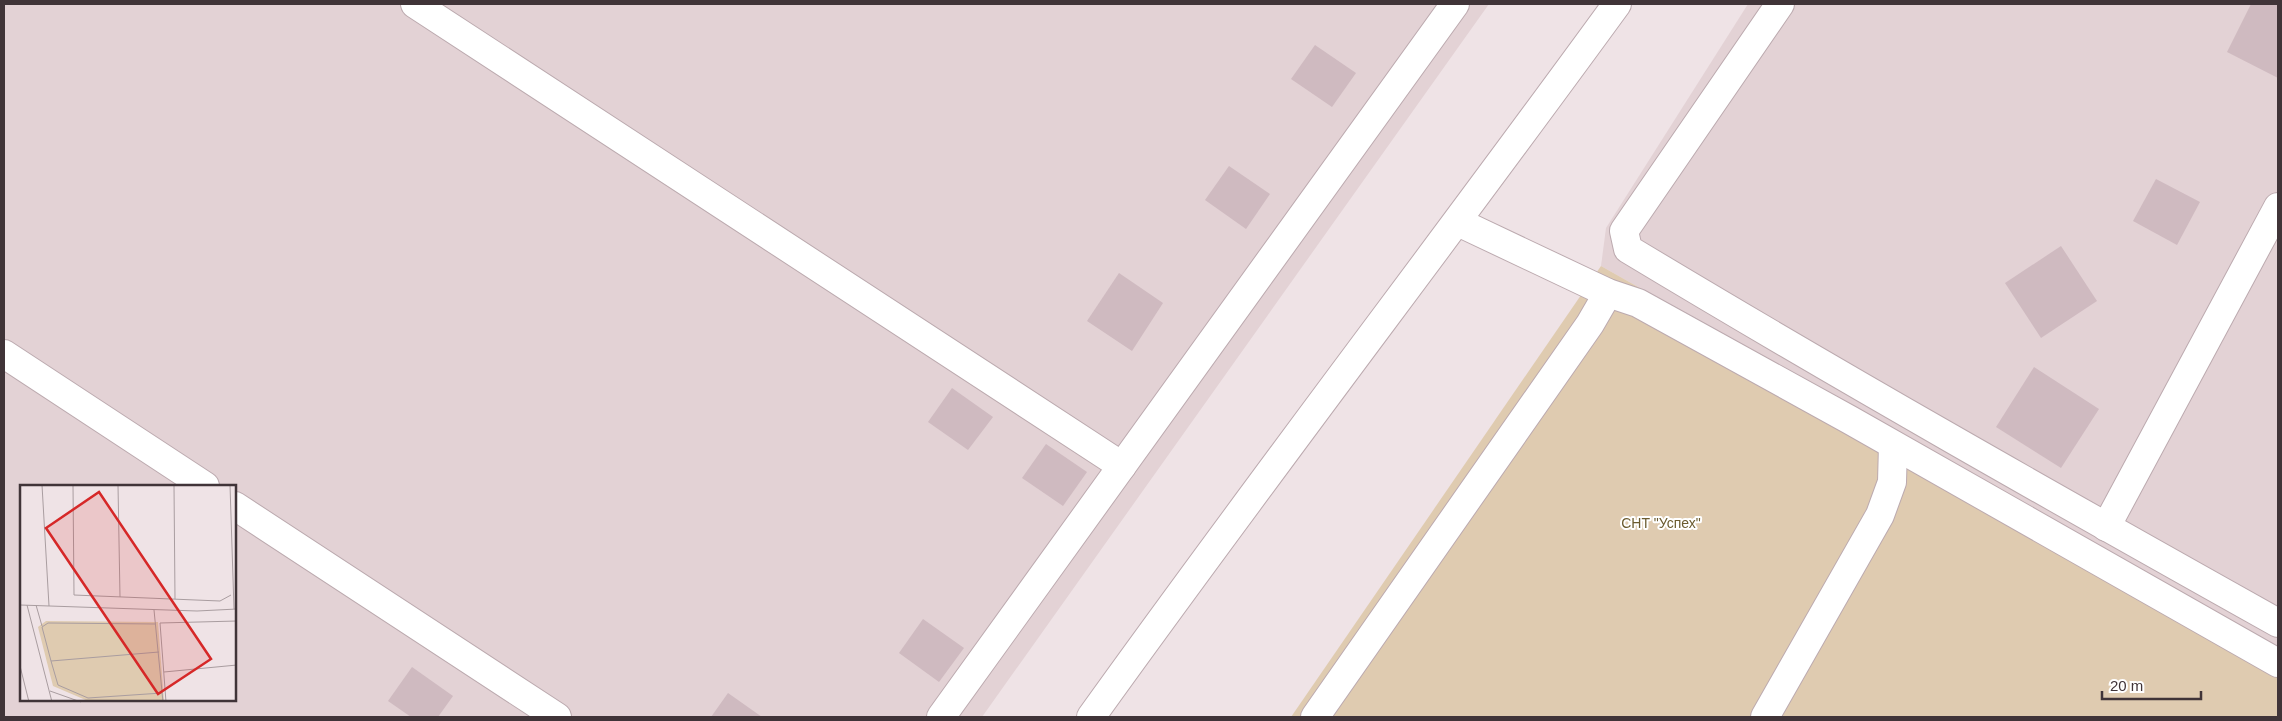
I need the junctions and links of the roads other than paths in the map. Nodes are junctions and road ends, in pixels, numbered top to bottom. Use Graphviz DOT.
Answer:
graph roads {
  1 [pos="415,4"];
  2 [pos="1455,4"];
  3 [pos="1617,4"];
  4 [pos="1780,4"];
  5 [pos="2278,207"];
  6 [pos="1458,222"];
  7 [pos="1608,293"];
  8 [pos="4,354"];
  9 [pos="1893,444"];
  10 [pos="1122,466"];
  11 [pos="203,485"];
  12 [pos="236,507"];
  13 [pos="2106,526"];
  14 [pos="2278,623"];
  15 [pos="2278,663"];
  16 [pos="557,717"];
  17 [pos="941,717"];
  18 [pos="1091,717"];
  19 [pos="1314,717"];
  20 [pos="1765,717"];
  1 -- 10 [label="street"];
  2 -- 10 [label="street"];
  3 -- 6 [label="street"];
  4 -- 13 [label="street"];
  5 -- 13 [label="street"];
  6 -- 7 [label="street"];
  6 -- 18 [label="street"];
  7 -- 9 [label="street"];
  7 -- 19 [label="street"];
  8 -- 11 [label="street"];
  9 -- 15 [label="street"];
  9 -- 20 [label="street"];
  10 -- 17 [label="street"];
  12 -- 16 [label="street"];
  13 -- 14 [label="street"];
}
